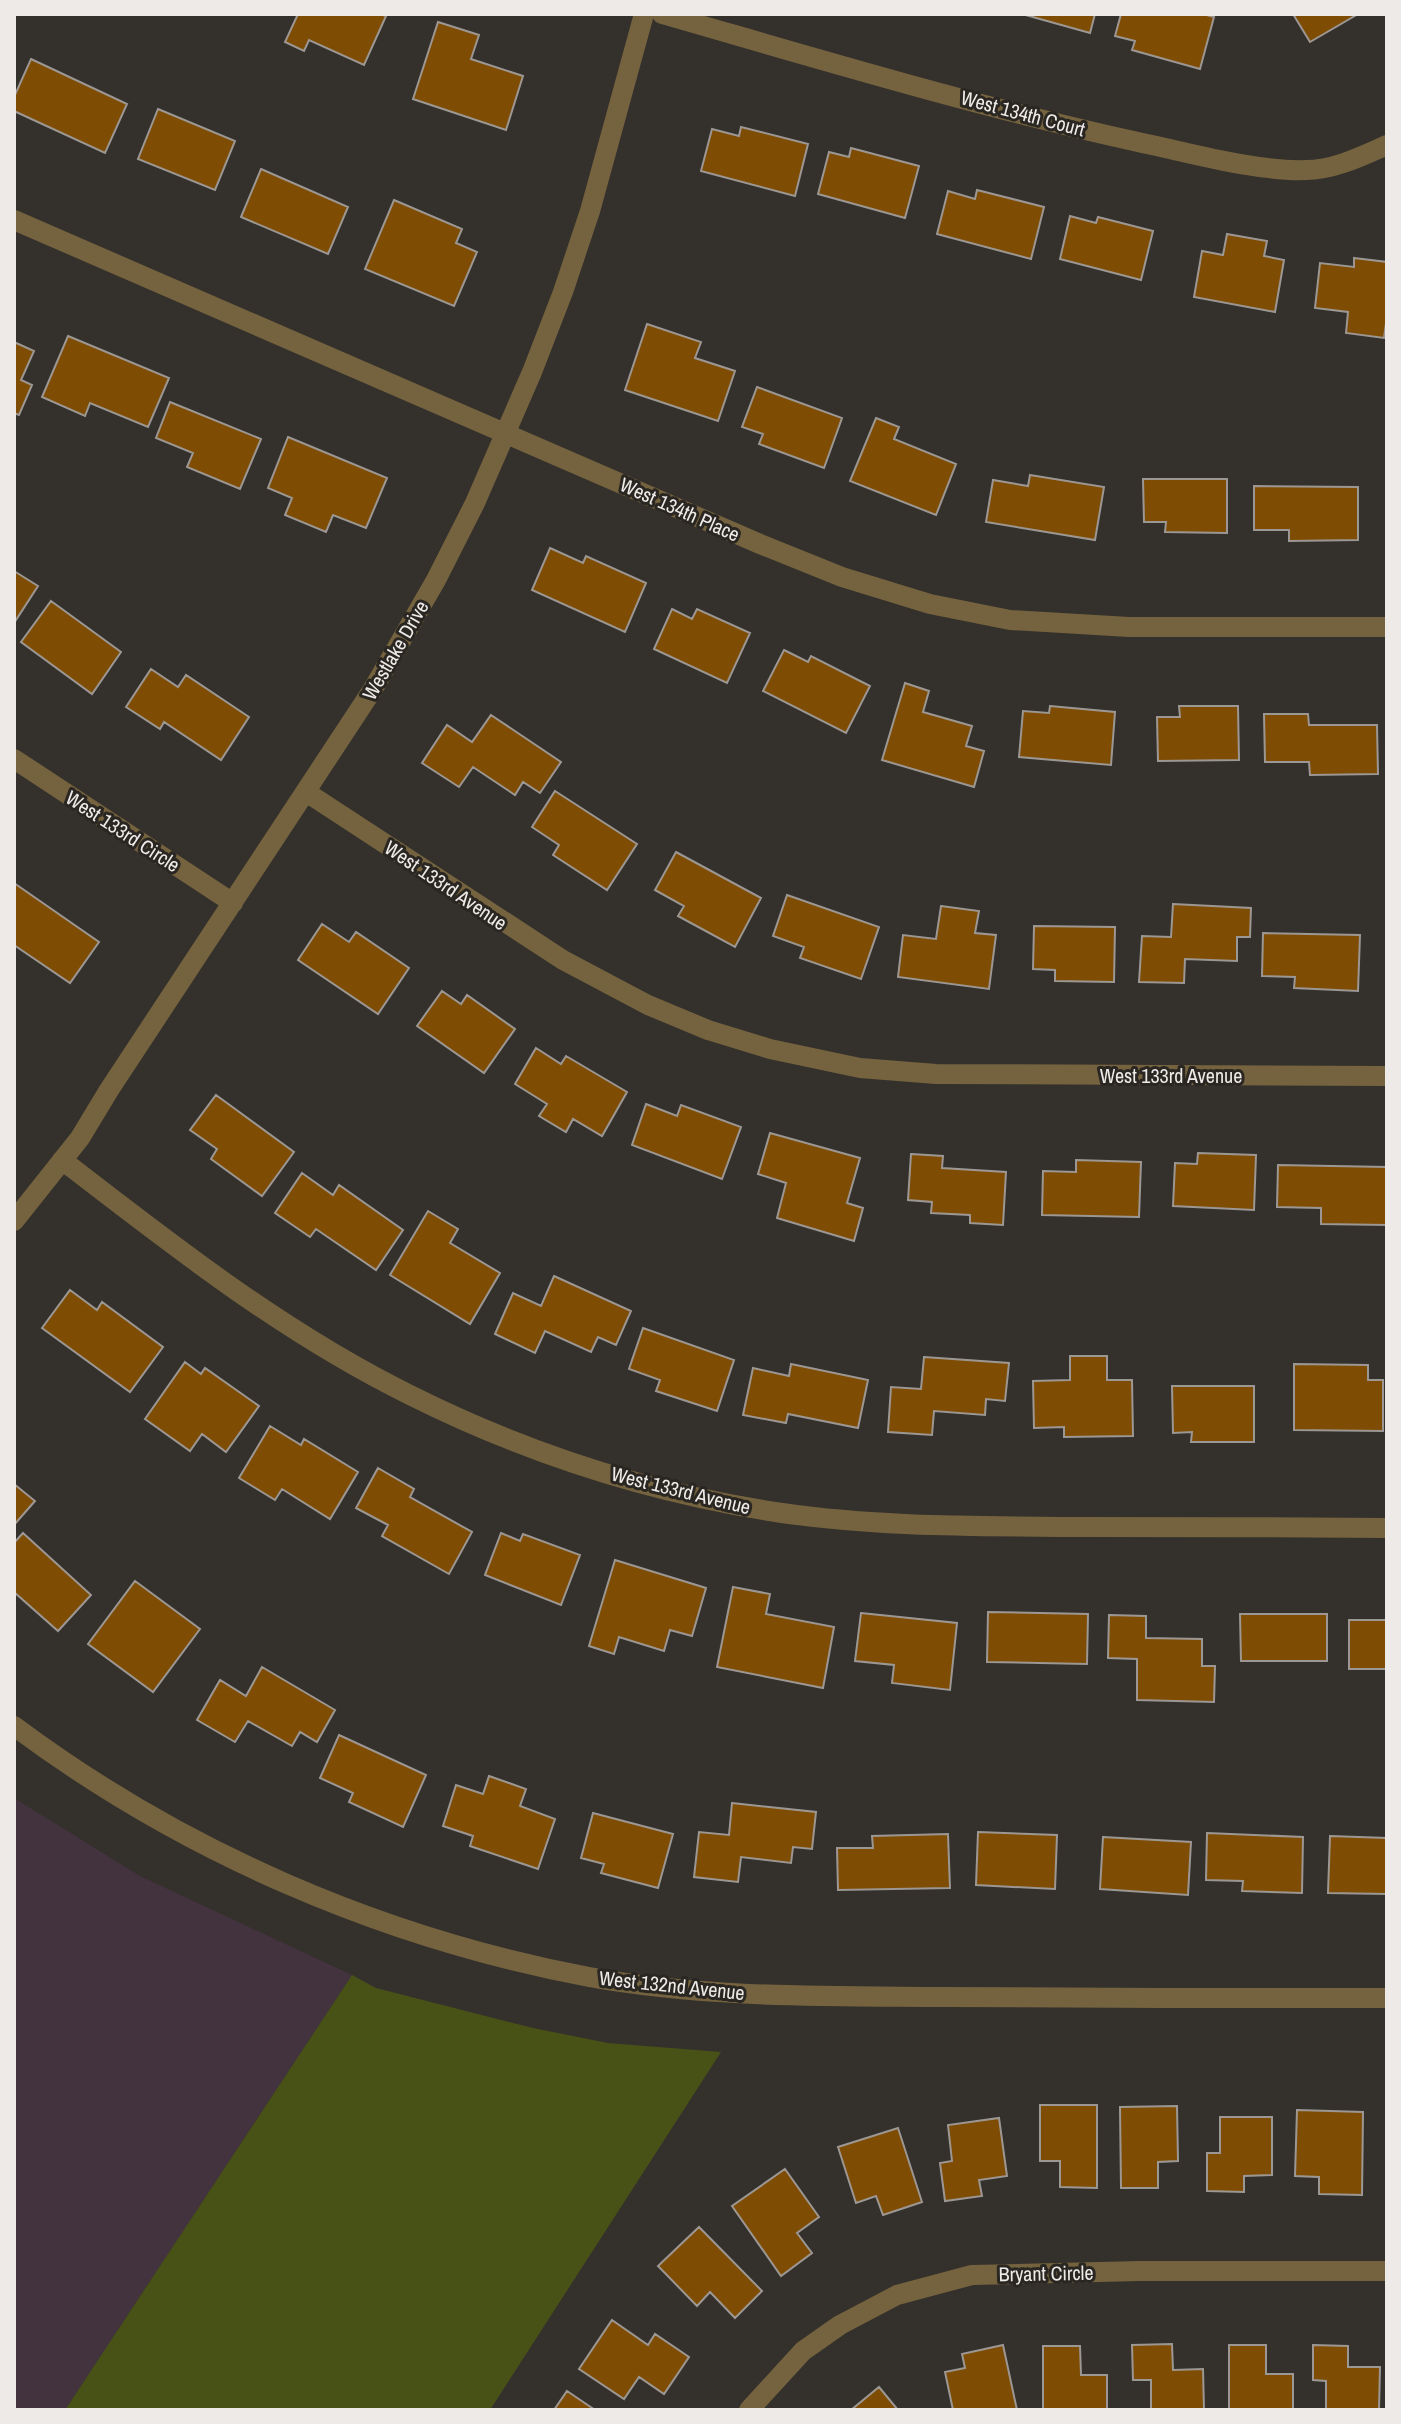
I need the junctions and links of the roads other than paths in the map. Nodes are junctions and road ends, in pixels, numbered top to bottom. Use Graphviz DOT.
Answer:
graph roads {
  1 [pos="644,14"];
  2 [pos="662,14"];
  3 [pos="1387,145"];
  4 [pos="14,220"];
  5 [pos="505,432"];
  6 [pos="1387,627"];
  7 [pos="14,759"];
  8 [pos="306,792"];
  9 [pos="233,903"];
  10 [pos="1387,1076"];
  11 [pos="62,1160"];
  12 [pos="14,1221"];
  13 [pos="1387,1528"];
  14 [pos="14,1726"];
  15 [pos="1387,1998"];
  16 [pos="1387,2271"];
  17 [pos="749,2410"];
  1 -- 5 [label="street, Westlake Drive"];
  2 -- 3 [label="street, West 134th Court"];
  4 -- 5 [label="street, West 134th Place"];
  5 -- 6 [label="street, West 134th Place"];
  5 -- 8 [label="street, Westlake Drive"];
  7 -- 9 [label="street, West 133rd Circle"];
  8 -- 9 [label="street, Westlake Drive"];
  8 -- 10 [label="street, West 133rd Avenue"];
  9 -- 11 [label="street, Westlake Drive"];
  11 -- 12 [label="street, Westlake Drive"];
  11 -- 13 [label="street, West 133rd Avenue"];
  14 -- 15 [label="street, West 132nd Avenue"];
  16 -- 17 [label="street, Bryant Circle"];
}
